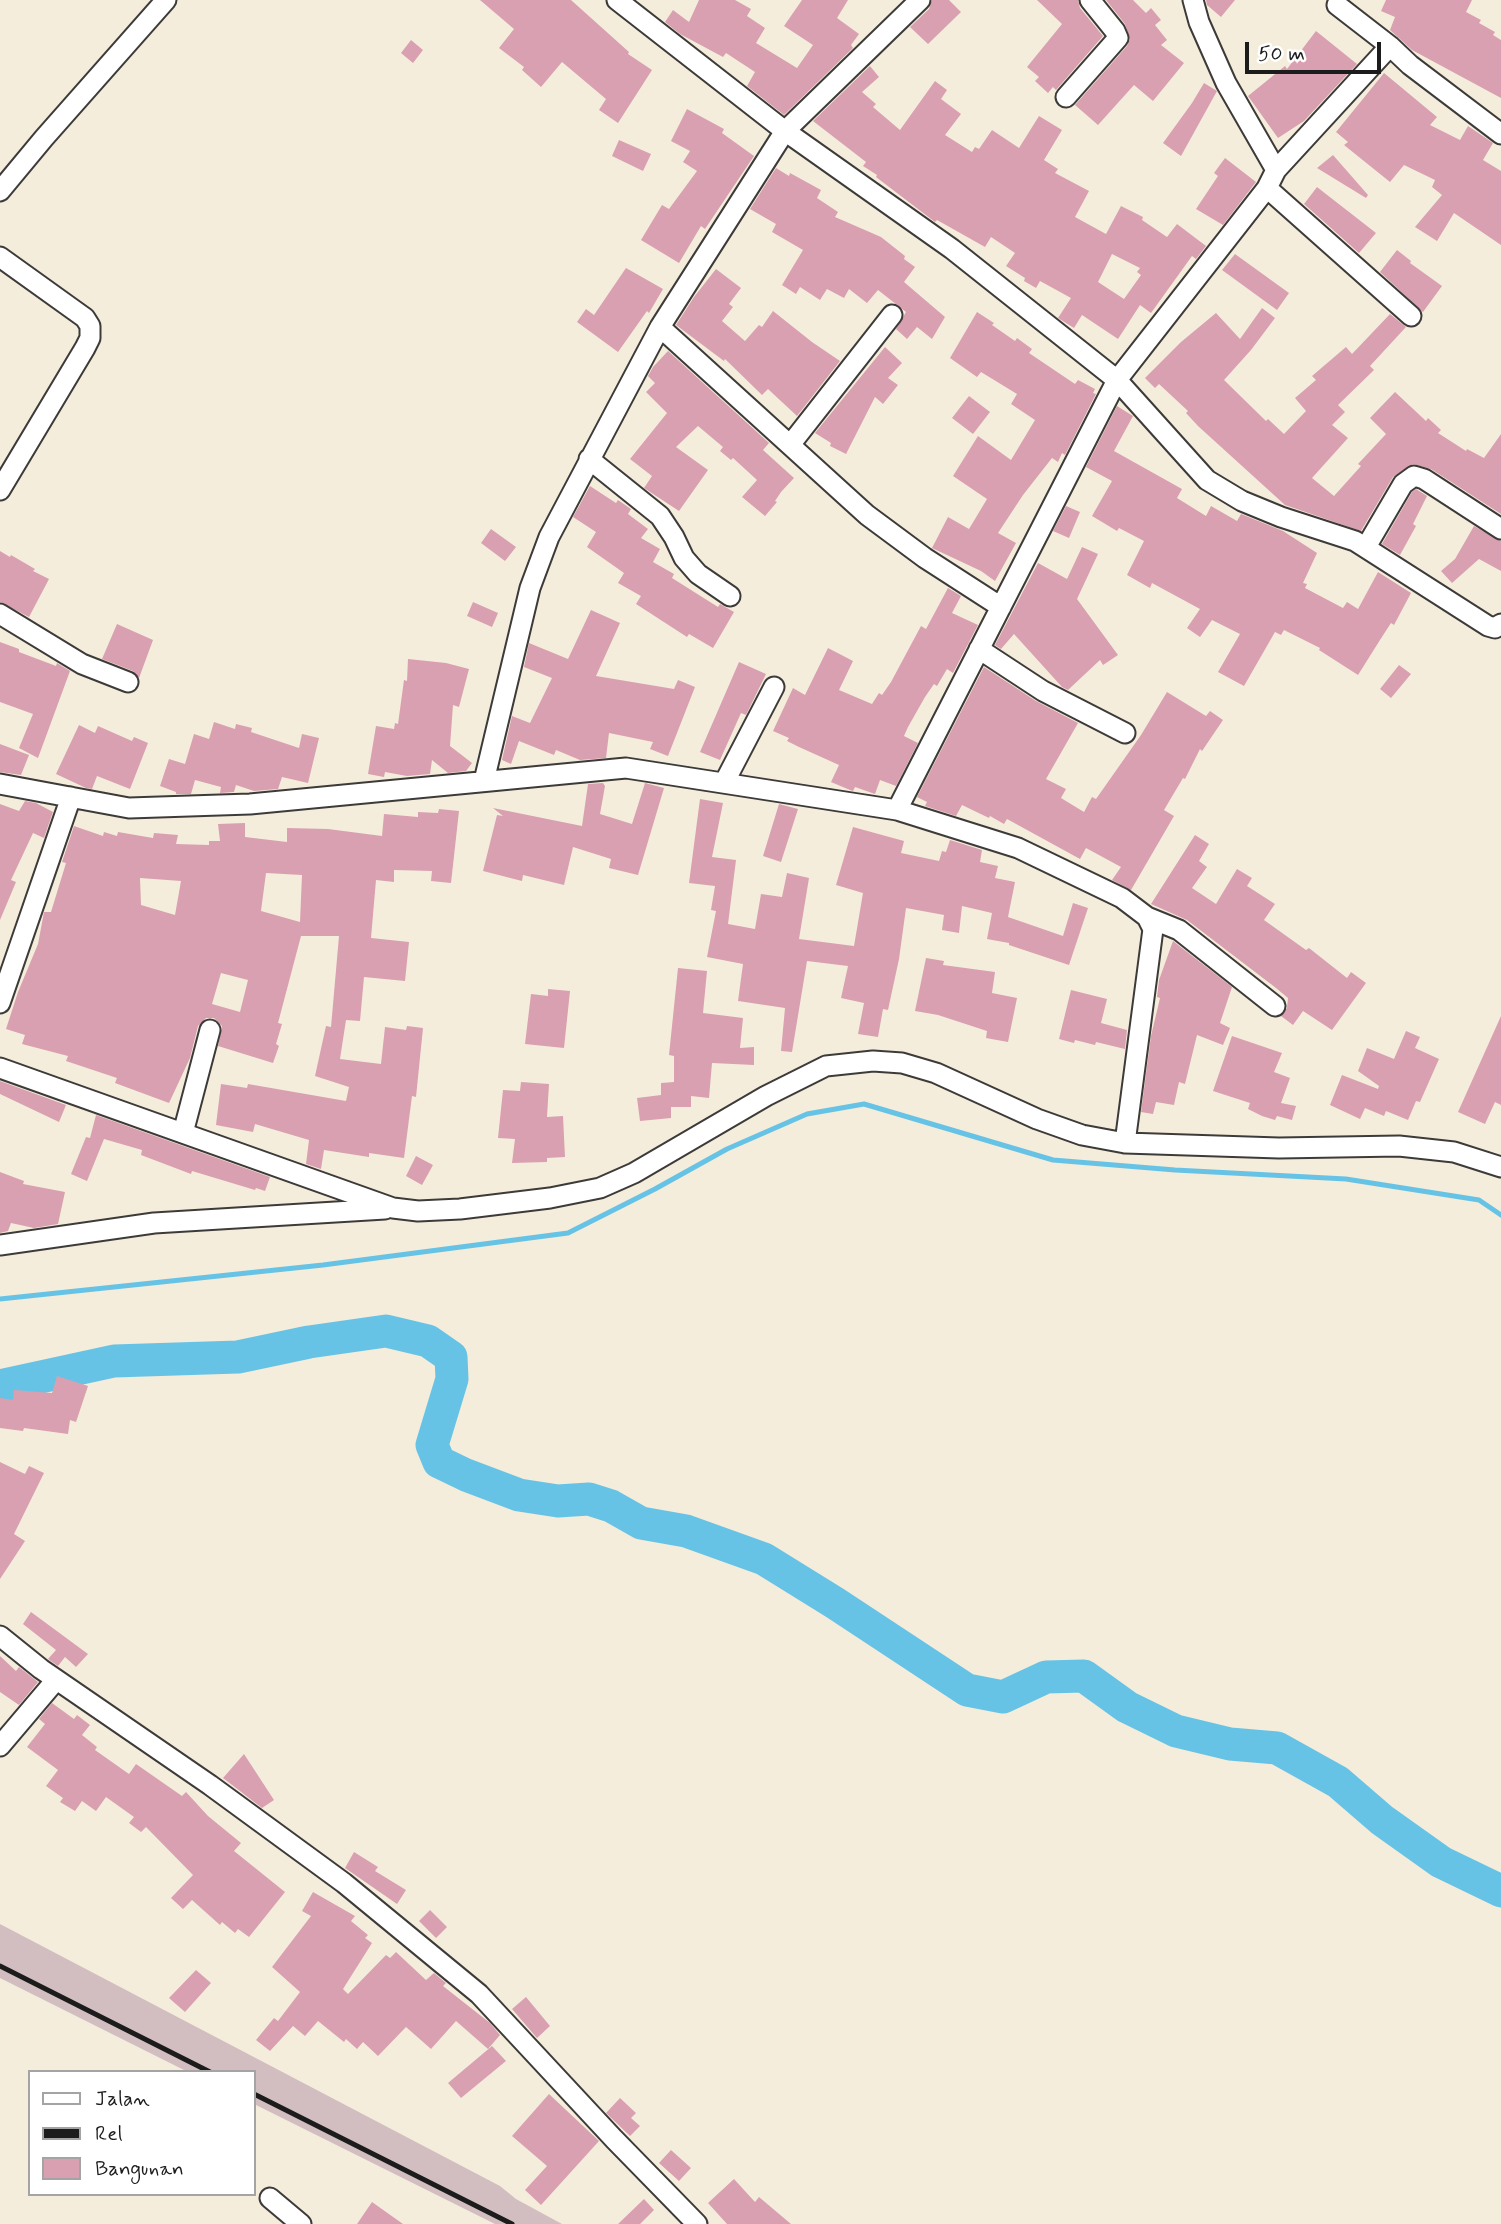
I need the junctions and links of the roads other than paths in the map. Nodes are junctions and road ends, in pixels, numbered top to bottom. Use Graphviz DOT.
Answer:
graph roads {
  1 [pos="166,0"];
  2 [pos="617,0"];
  3 [pos="920,0"];
  4 [pos="1090,0"];
  5 [pos="1193,0"];
  6 [pos="1337,5"];
  7 [pos="1390,46"];
  8 [pos="1066,97"];
  9 [pos="785,131"];
  10 [pos="1501,134"];
  11 [pos="1271,179"];
  12 [pos="0,191"];
  13 [pos="0,257"];
  14 [pos="892,315"];
  15 [pos="1410,316"];
  16 [pos="660,327"];
  17 [pos="1116,380"];
  18 [pos="790,445"];
  19 [pos="589,459"];
  20 [pos="0,490"];
  21 [pos="1501,529"];
  22 [pos="1366,547"];
  23 [pos="730,596"];
  24 [pos="1001,607"];
  25 [pos="0,614"];
  26 [pos="1501,624"];
  27 [pos="979,649"];
  28 [pos="128,682"];
  29 [pos="774,687"];
  30 [pos="1125,733"];
  31 [pos="484,781"];
  32 [pos="724,783"];
  33 [pos="0,784"];
  34 [pos="71,797"];
  35 [pos="897,810"];
  36 [pos="1147,916"];
  37 [pos="0,1003"];
  38 [pos="1275,1006"];
  39 [pos="210,1030"];
  40 [pos="0,1068"];
  41 [pos="183,1133"];
  42 [pos="1125,1143"];
  43 [pos="1501,1167"];
  44 [pos="393,1208"];
  45 [pos="0,1245"];
  46 [pos="0,1636"];
  47 [pos="56,1679"];
  48 [pos="0,1746"];
  49 [pos="270,2199"];
  50 [pos="301,2224"];
  51 [pos="697,2224"];
  1 -- 12 [label="street"];
  2 -- 9 [label="street"];
  3 -- 9 [label="street"];
  4 -- 8 [label="street"];
  5 -- 11 [label="street"];
  6 -- 7 [label="street"];
  7 -- 10 [label="street"];
  7 -- 11 [label="street"];
  9 -- 16 [label="street"];
  9 -- 17 [label="street"];
  11 -- 15 [label="street"];
  11 -- 17 [label="street"];
  13 -- 20 [label="street"];
  14 -- 18 [label="street"];
  16 -- 18 [label="street"];
  16 -- 19 [label="street"];
  17 -- 22 [label="street"];
  17 -- 24 [label="street"];
  18 -- 24 [label="street"];
  19 -- 23 [label="street"];
  19 -- 31 [label="street"];
  21 -- 22 [label="street"];
  22 -- 26 [label="street"];
  24 -- 27 [label="street"];
  25 -- 28 [label="street"];
  27 -- 30 [label="street"];
  27 -- 35 [label="street"];
  29 -- 32 [label="street"];
  31 -- 32 [label="street"];
  31 -- 34 [label="street"];
  32 -- 35 [label="street"];
  33 -- 34 [label="street"];
  34 -- 37 [label="street"];
  35 -- 36 [label="street"];
  36 -- 38 [label="street"];
  36 -- 42 [label="street"];
  39 -- 41 [label="street"];
  40 -- 41 [label="street"];
  41 -- 44 [label="street"];
  42 -- 43 [label="street"];
  42 -- 44 [label="street"];
  44 -- 45 [label="street"];
  46 -- 47 [label="street"];
  47 -- 48 [label="street"];
  47 -- 51 [label="street"];
  49 -- 50 [label="street"];
}
